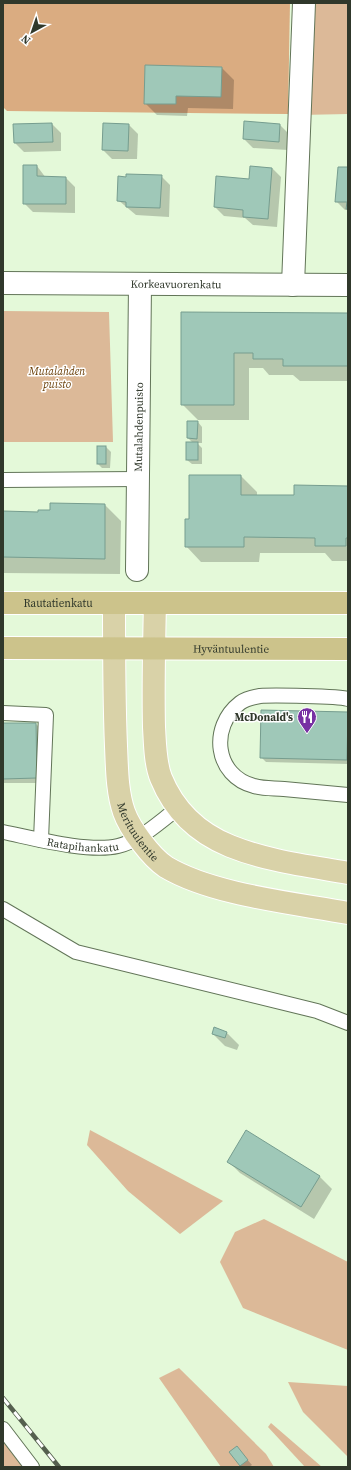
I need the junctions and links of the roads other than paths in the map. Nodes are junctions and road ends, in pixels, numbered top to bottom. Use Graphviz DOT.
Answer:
graph roads {
  1 [pos="304,3"];
  2 [pos="3,283"];
  3 [pos="140,284"];
  4 [pos="293,285"];
  5 [pos="348,285"];
  6 [pos="138,479"];
  7 [pos="3,480"];
  8 [pos="137,570"];
  9 [pos="3,603"];
  10 [pos="155,603"];
  11 [pos="348,603"];
  12 [pos="114,604"];
  13 [pos="3,648"];
  14 [pos="114,648"];
  15 [pos="154,648"];
  16 [pos="348,649"];
  17 [pos="348,700"];
  18 [pos="3,713"];
  19 [pos="348,795"];
  20 [pos="177,809"];
  21 [pos="3,832"];
  22 [pos="137,838"];
  23 [pos="41,840"];
  24 [pos="348,873"];
  25 [pos="3,909"];
  26 [pos="348,913"];
  27 [pos="348,1023"];
  28 [pos="3,1429"];
  29 [pos="32,1467"];
  1 -- 4 [label="street"];
  2 -- 3 [label="street, Korkeavuorenkatu"];
  3 -- 4 [label="street, Korkeavuorenkatu"];
  3 -- 6 [label="street, Mutalahdenpuisto"];
  4 -- 5 [label="street, Korkeavuorenkatu"];
  6 -- 7 [label="lane"];
  6 -- 8 [label="street, Mutalahdenpuisto"];
  9 -- 12 [label="highway, Rautatienkatu"];
  10 -- 11 [label="highway"];
  10 -- 12 [label="highway"];
  10 -- 15 [label="main road"];
  12 -- 14 [label="main road, Merituulentie"];
  13 -- 14 [label="highway"];
  14 -- 15 [label="highway, Hyväntuulentie"];
  14 -- 22 [label="main road, Merituulentie"];
  15 -- 16 [label="highway, Hyväntuulentie"];
  15 -- 20 [label="main road"];
  17 -- 19 [label="lane"];
  18 -- 23 [label="lane"];
  20 -- 22 [label="lane, Ratapihankatu"];
  20 -- 24 [label="main road"];
  21 -- 23 [label="lane, Ratapihankatu"];
  22 -- 23 [label="lane, Ratapihankatu"];
  22 -- 26 [label="main road, Merituulentie"];
  25 -- 27 [label="lane"];
  28 -- 29 [label="lane"];
}
